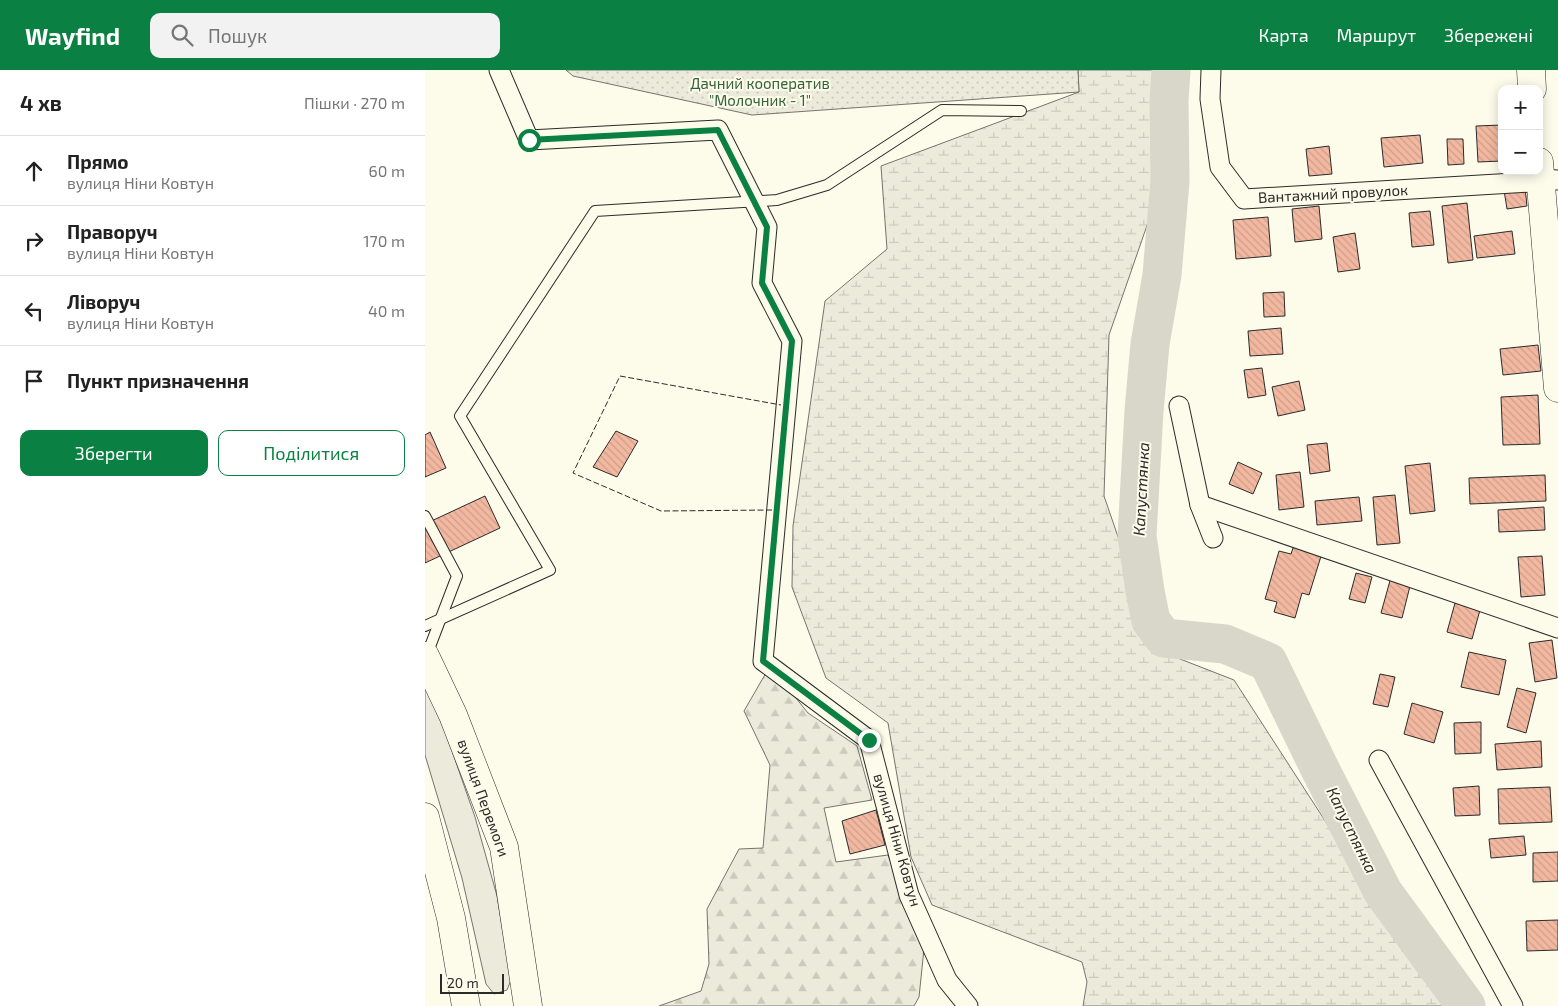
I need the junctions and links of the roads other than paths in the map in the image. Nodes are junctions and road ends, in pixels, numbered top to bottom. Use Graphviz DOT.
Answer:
graph roads {
  1 [pos="499,70"];
  2 [pos="1211,70"];
  3 [pos="1531,70"];
  4 [pos="1532,85"];
  5 [pos="1021,111"];
  6 [pos="1546,174"];
  7 [pos="755,201"];
  8 [pos="1558,388"];
  9 [pos="1179,406"];
  10 [pos="1199,505"];
  11 [pos="425,516"];
  12 [pos="1213,538"];
  13 [pos="440,619"];
  14 [pos="425,626"];
  15 [pos="1558,628"];
  16 [pos="425,657"];
  17 [pos="1379,760"];
  18 [pos="425,816"];
  19 [pos="466,1006"];
  20 [pos="528,1006"];
  21 [pos="968,1006"];
  22 [pos="1513,1006"];
  1 -- 7 [label="street, вулиця Ніни Ковтун"];
  2 -- 6 [label="street, Вантажний провулок"];
  3 -- 4 [label="main road"];
  5 -- 7 [label="lane"];
  6 -- 8 [label="main road"];
  7 -- 13 [label="lane"];
  7 -- 21 [label="street, вулиця Ніни Ковтун"];
  9 -- 10 [label="street"];
  10 -- 12 [label="street"];
  10 -- 15 [label="street"];
  11 -- 13 [label="lane"];
  13 -- 14 [label="lane"];
  13 -- 16 [label="lane"];
  16 -- 20 [label="main road, вулиця Перемоги"];
  17 -- 22 [label="street"];
  18 -- 19 [label="main road"];
}
